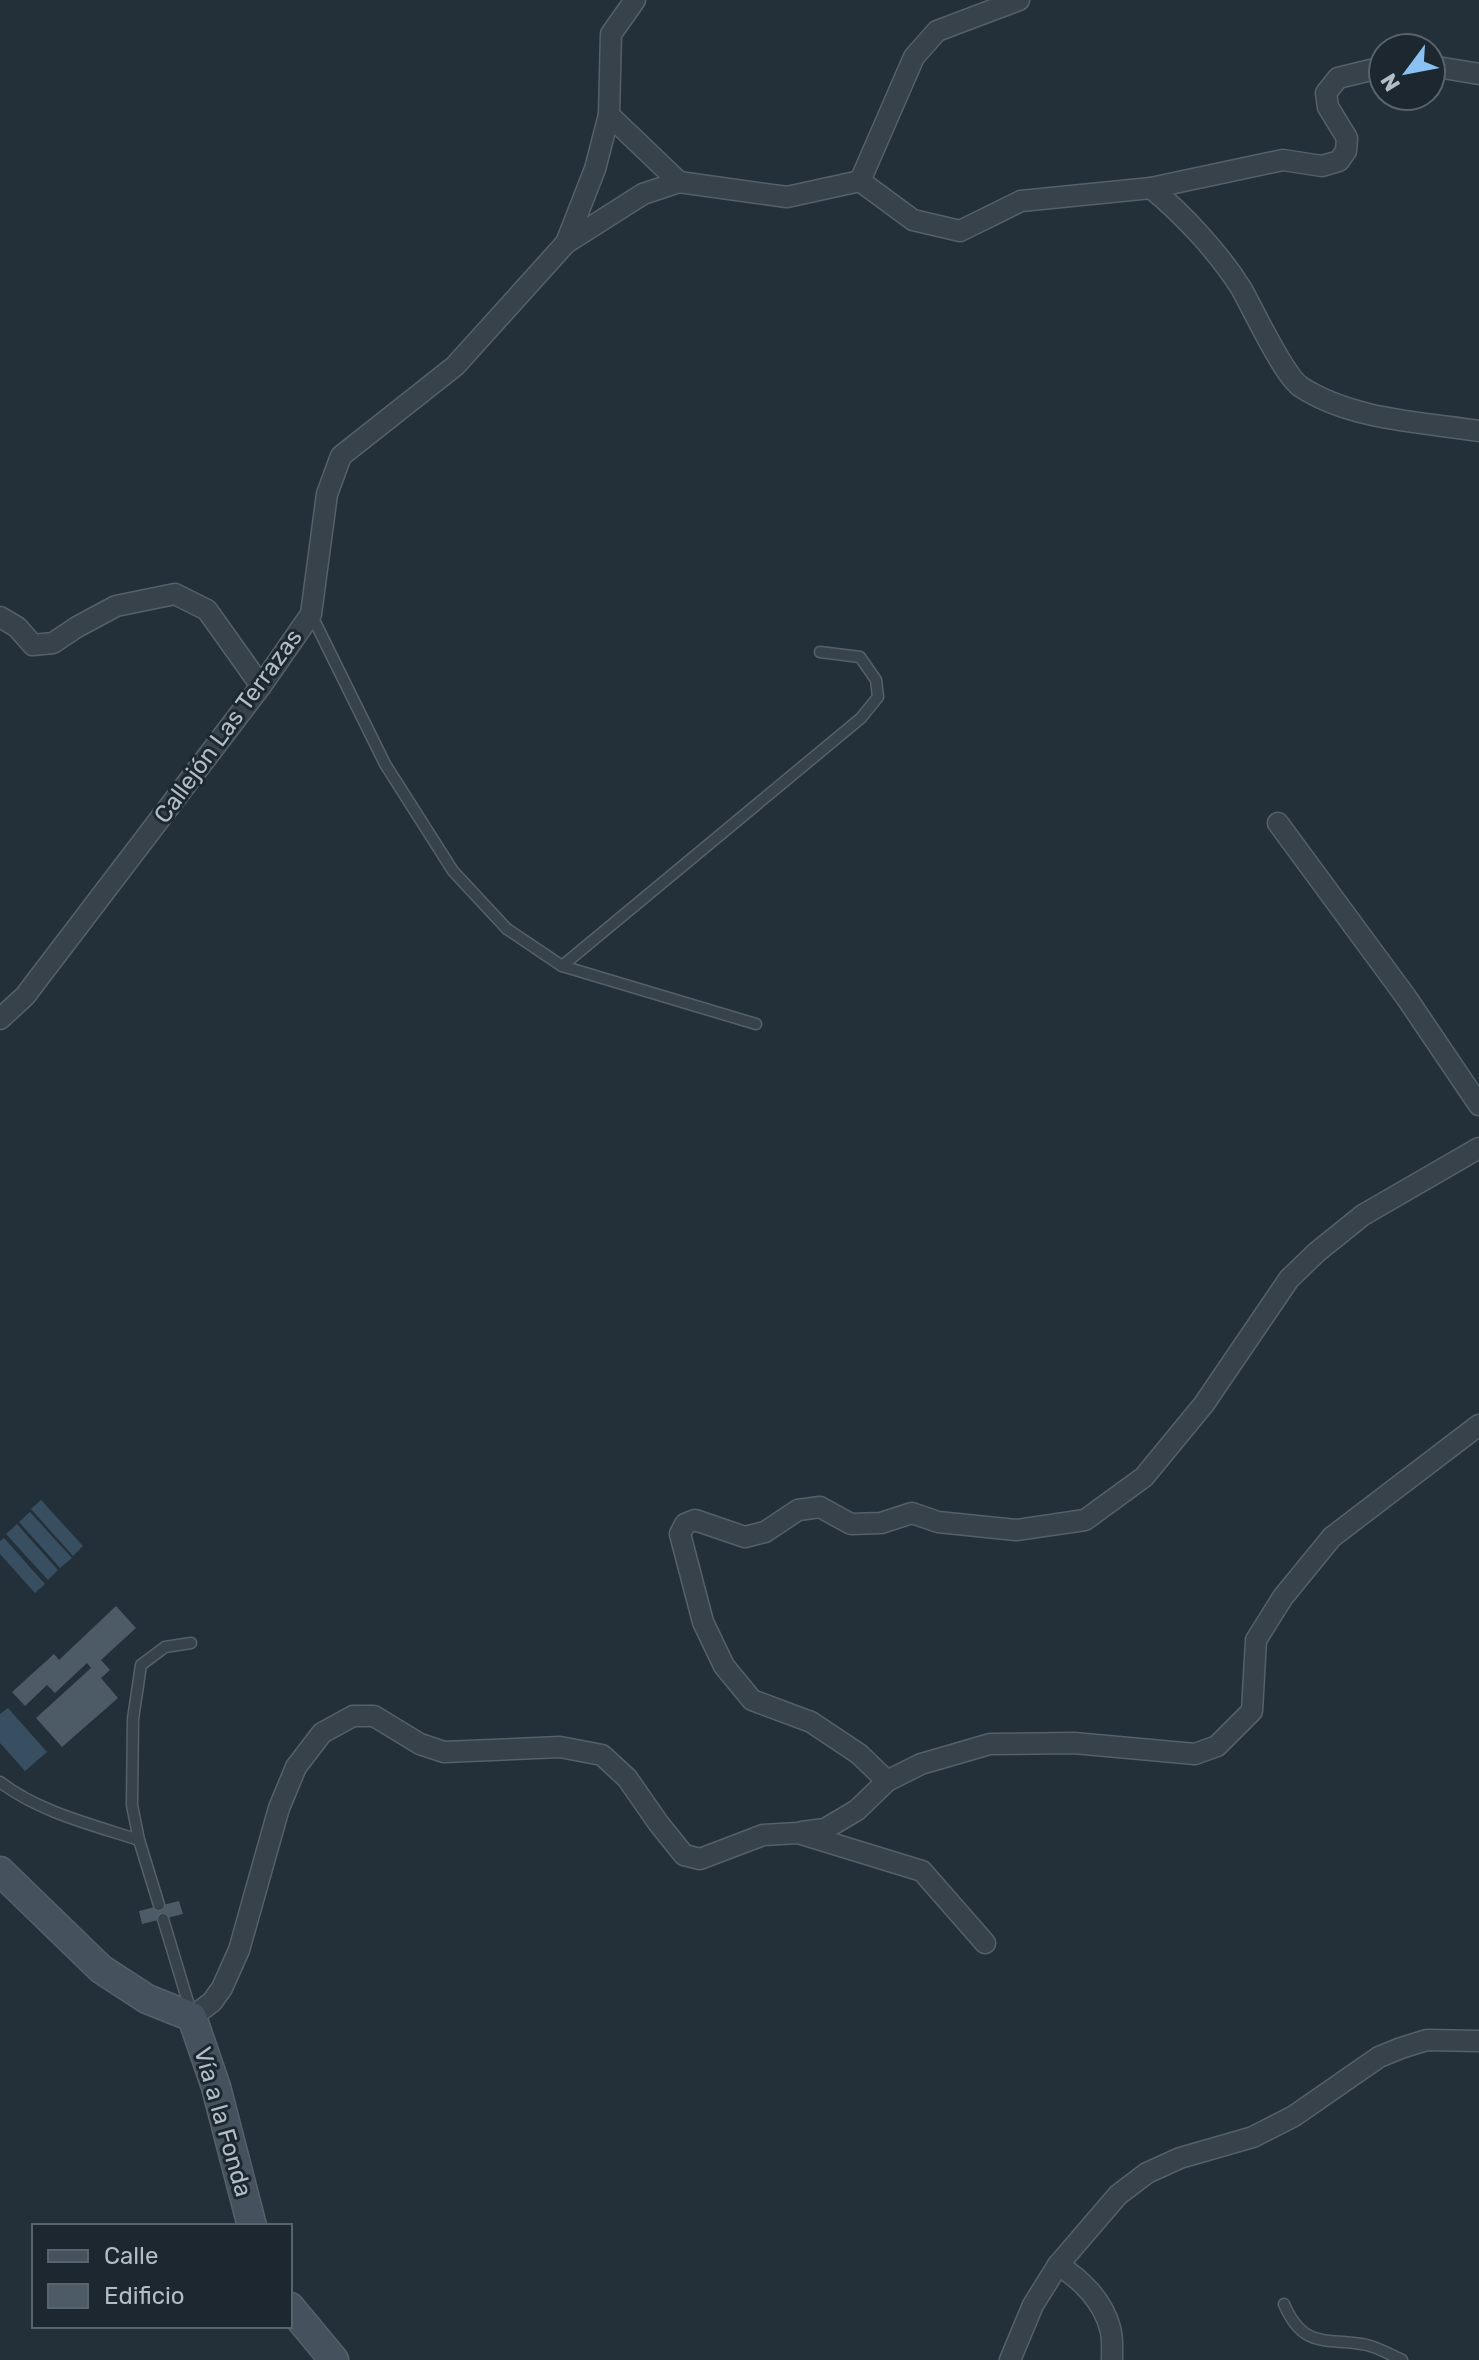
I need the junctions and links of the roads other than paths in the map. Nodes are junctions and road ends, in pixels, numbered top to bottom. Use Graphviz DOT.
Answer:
graph roads {
  1 [pos="635,0"];
  2 [pos="1019,0"];
  3 [pos="1447,69"];
  4 [pos="1367,71"];
  5 [pos="1479,74"];
  6 [pos="609,115"];
  7 [pos="860,181"];
  8 [pos="679,182"];
  9 [pos="1151,188"];
  10 [pos="566,243"];
  11 [pos="1479,431"];
  12 [pos="311,614"];
  13 [pos="0,617"];
  14 [pos="820,652"];
  15 [pos="261,686"];
  16 [pos="1278,823"];
  17 [pos="562,966"];
  18 [pos="0,1019"];
  19 [pos="756,1024"];
  20 [pos="1479,1105"];
  21 [pos="1479,1148"];
  22 [pos="1479,1425"];
  23 [pos="191,1643"];
  24 [pos="887,1781"];
  25 [pos="0,1782"];
  26 [pos="798,1833"];
  27 [pos="139,1840"];
  28 [pos="0,1871"];
  29 [pos="159,1905"];
  30 [pos="163,1919"];
  31 [pos="985,1943"];
  32 [pos="192,2017"];
  33 [pos="1479,2041"];
  34 [pos="251,2224"];
  35 [pos="1058,2265"];
  36 [pos="1284,2304"];
  37 [pos="292,2309"];
  38 [pos="334,2360"];
  39 [pos="1010,2360"];
  40 [pos="1112,2360"];
  41 [pos="1402,2360"];
  1 -- 6 [label="street"];
  2 -- 7 [label="street"];
  3 -- 5 [label="street"];
  4 -- 9 [label="street"];
  6 -- 8 [label="street"];
  6 -- 10 [label="street"];
  7 -- 8 [label="street"];
  7 -- 9 [label="street"];
  8 -- 10 [label="street"];
  9 -- 11 [label="street"];
  10 -- 12 [label="street, Callejón Las Terrazas"];
  12 -- 15 [label="street, Callejón Las Terrazas"];
  12 -- 17 [label="lane"];
  13 -- 15 [label="street"];
  14 -- 17 [label="lane"];
  15 -- 18 [label="street, Callejón Las Terrazas"];
  16 -- 20 [label="street"];
  17 -- 19 [label="lane"];
  21 -- 24 [label="street"];
  22 -- 24 [label="street"];
  23 -- 27 [label="lane"];
  24 -- 26 [label="street"];
  25 -- 27 [label="lane"];
  26 -- 31 [label="street"];
  26 -- 32 [label="street"];
  27 -- 29 [label="lane"];
  28 -- 32 [label="street"];
  30 -- 32 [label="lane"];
  32 -- 34 [label="street, Vía a la Fonda"];
  33 -- 35 [label="street"];
  35 -- 39 [label="street"];
  35 -- 40 [label="street"];
  36 -- 41 [label="lane"];
  37 -- 38 [label="street"];
}
